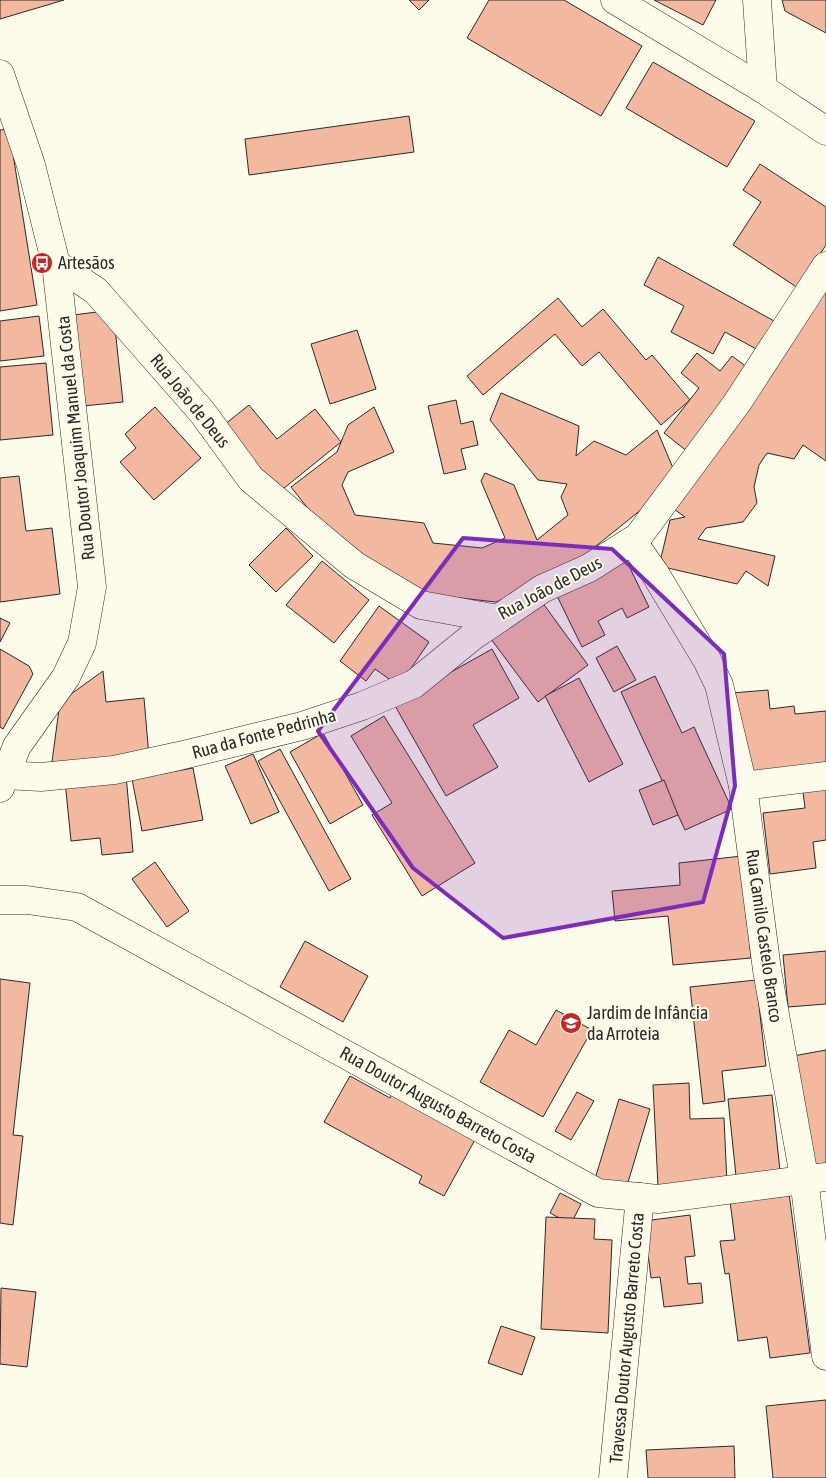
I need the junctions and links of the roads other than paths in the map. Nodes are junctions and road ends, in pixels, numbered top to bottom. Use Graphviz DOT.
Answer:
graph roads {
  1 [pos="615,0"];
  2 [pos="757,0"];
  3 [pos="2,84"];
  4 [pos="763,89"];
  5 [pos="826,131"];
  6 [pos="56,264"];
  7 [pos="826,266"];
  8 [pos="632,540"];
  9 [pos="498,619"];
  10 [pos="826,776"];
  11 [pos="2,781"];
  12 [pos="743,786"];
  13 [pos="0,900"];
  14 [pos="815,1179"];
  15 [pos="640,1197"];
  16 [pos="826,1356"];
  17 [pos="614,1478"];
  1 -- 4 [label="street"];
  2 -- 4 [label="street"];
  3 -- 6 [label="street, Rua Doutor Joaquim Manuel da Costa"];
  4 -- 5 [label="street"];
  6 -- 9 [label="street, Rua João de Deus"];
  6 -- 11 [label="street, Rua Doutor Joaquim Manuel da Costa"];
  7 -- 8 [label="street, Rua João de Deus"];
  8 -- 9 [label="street, Rua João de Deus"];
  8 -- 12 [label="street, Rua Camilo Castelo Branco"];
  9 -- 11 [label="street, Rua da Fonte Pedrinha"];
  10 -- 12 [label="street"];
  12 -- 14 [label="street, Rua Camilo Castelo Branco"];
  13 -- 15 [label="street, Rua Doutor Augusto Barreto Costa"];
  14 -- 15 [label="street, Rua Doutor Augusto Barreto Costa"];
  14 -- 16 [label="street, Rua Camilo Castelo Branco"];
  15 -- 17 [label="street, Travessa Doutor Augusto Barreto Costa"];
}
